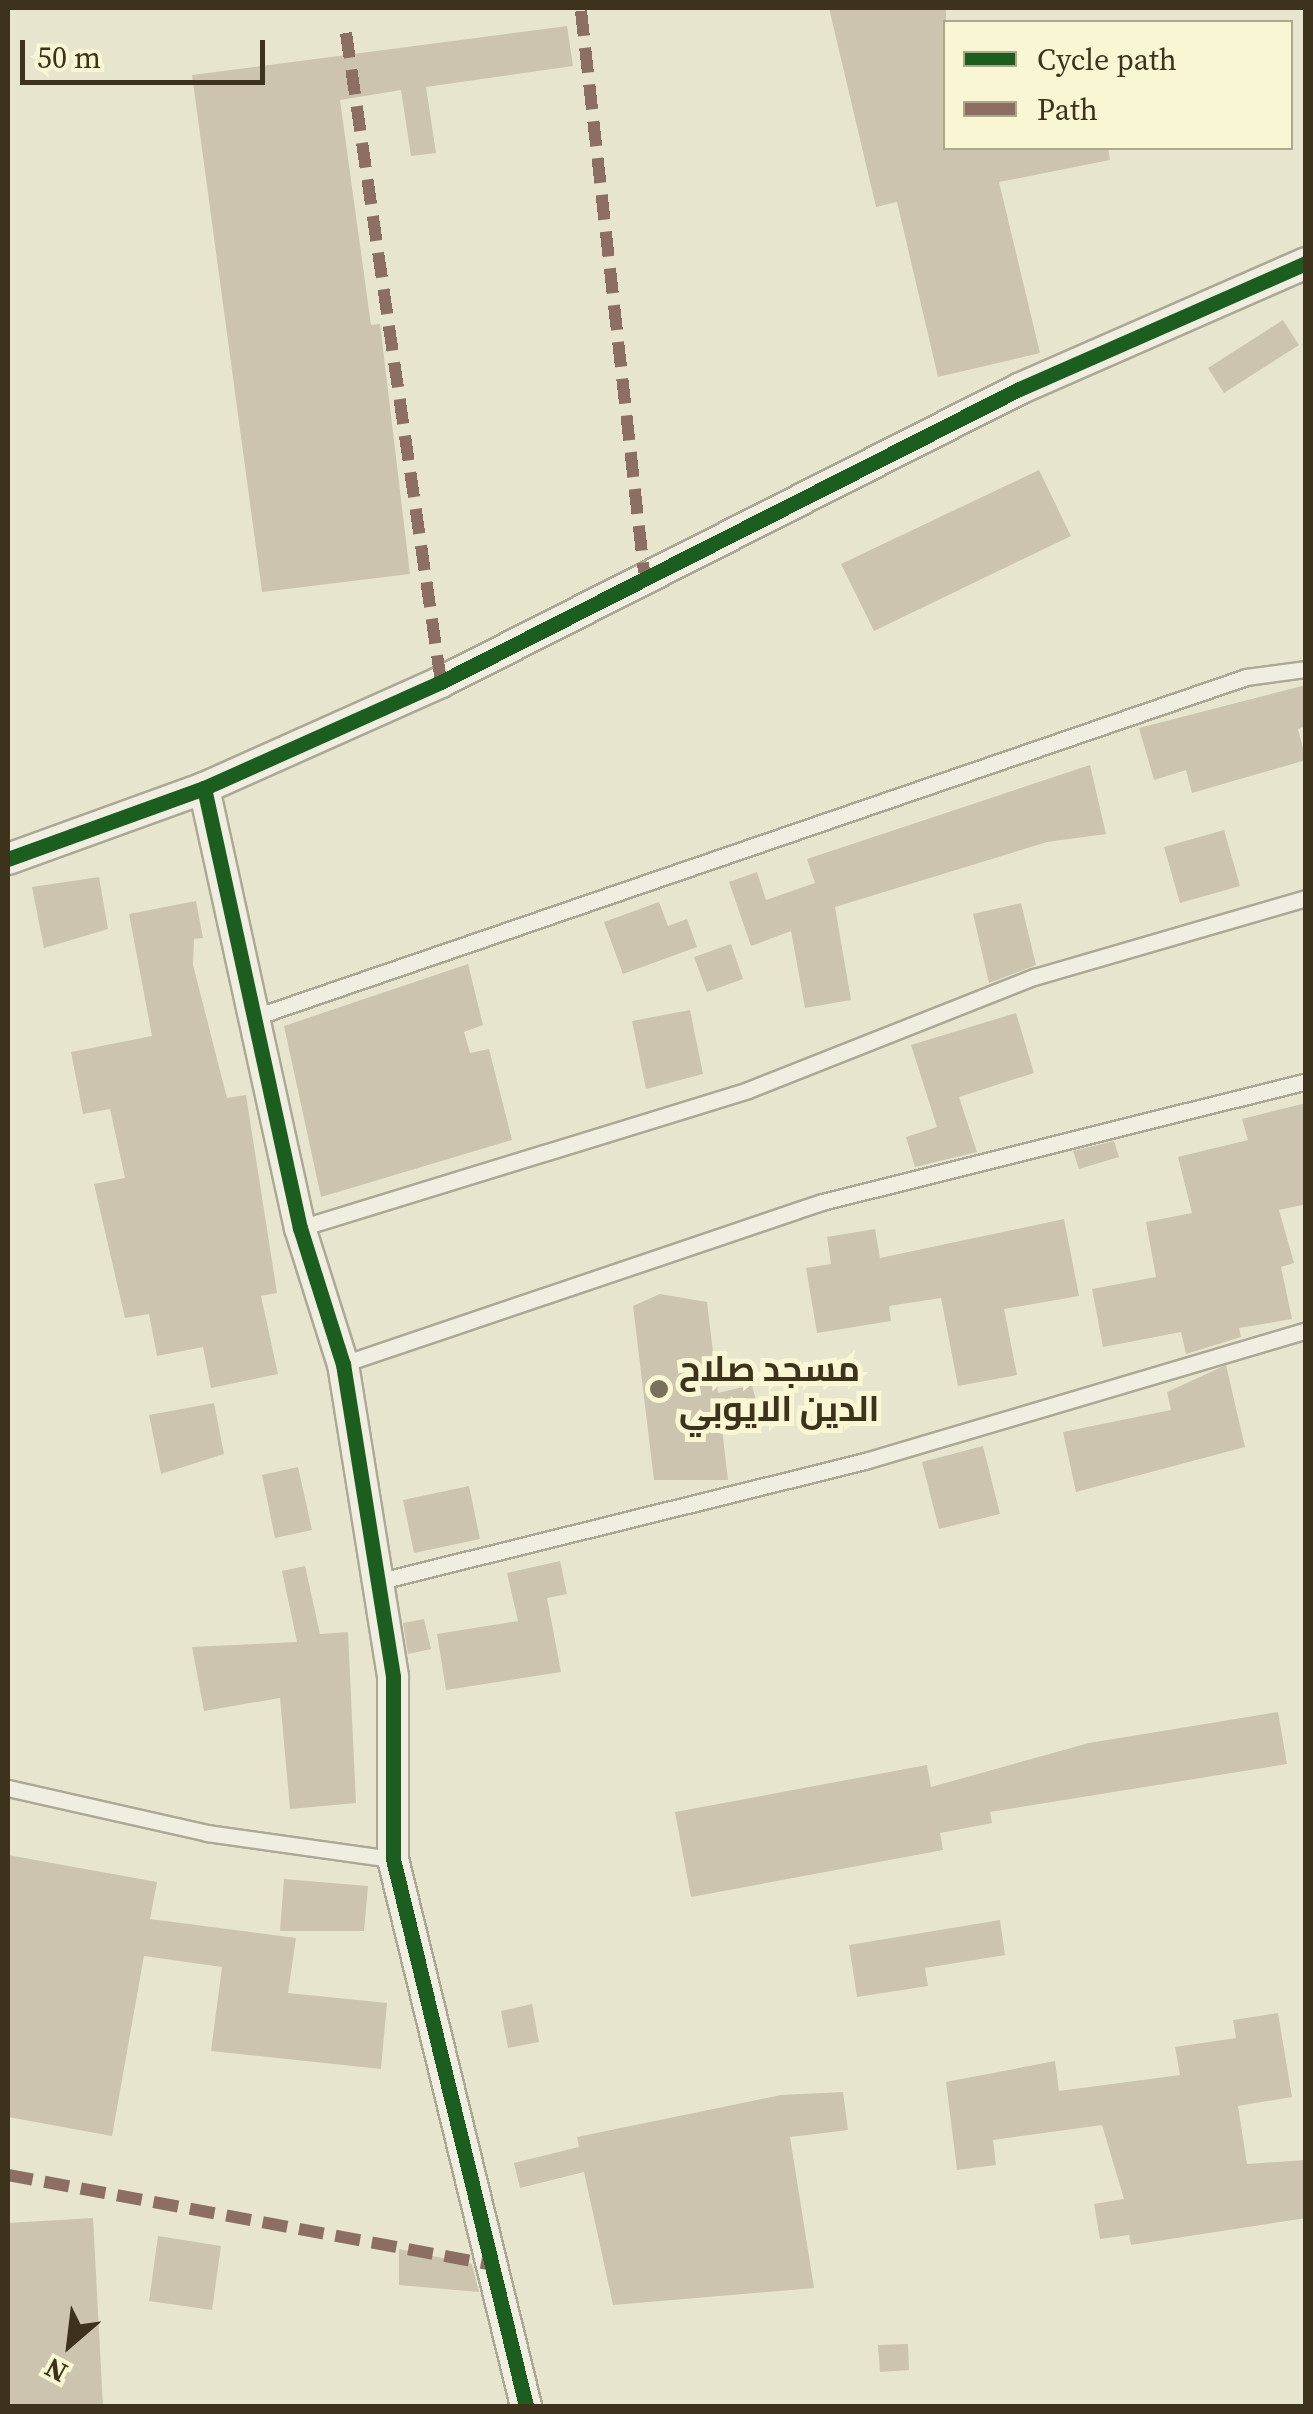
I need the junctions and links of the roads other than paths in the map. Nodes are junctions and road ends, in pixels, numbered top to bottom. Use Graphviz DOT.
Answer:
graph roads {
  1 [pos="1306,262"];
  2 [pos="1306,669"];
  3 [pos="204,788"];
  4 [pos="8,858"];
  5 [pos="1306,898"];
  6 [pos="251,1018"];
  7 [pos="1306,1081"];
  8 [pos="300,1228"];
  9 [pos="1306,1330"];
  10 [pos="343,1364"];
  11 [pos="372,1583"];
  12 [pos="8,1788"];
  13 [pos="393,1860"];
  14 [pos="526,2406"];
  1 -- 3 [label="street"];
  2 -- 6 [label="lane"];
  3 -- 4 [label="street"];
  3 -- 6 [label="street"];
  5 -- 8 [label="lane"];
  6 -- 8 [label="street"];
  7 -- 10 [label="lane"];
  8 -- 10 [label="street"];
  9 -- 11 [label="lane"];
  10 -- 11 [label="street"];
  11 -- 13 [label="street"];
  12 -- 13 [label="lane"];
  13 -- 14 [label="street"];
}
